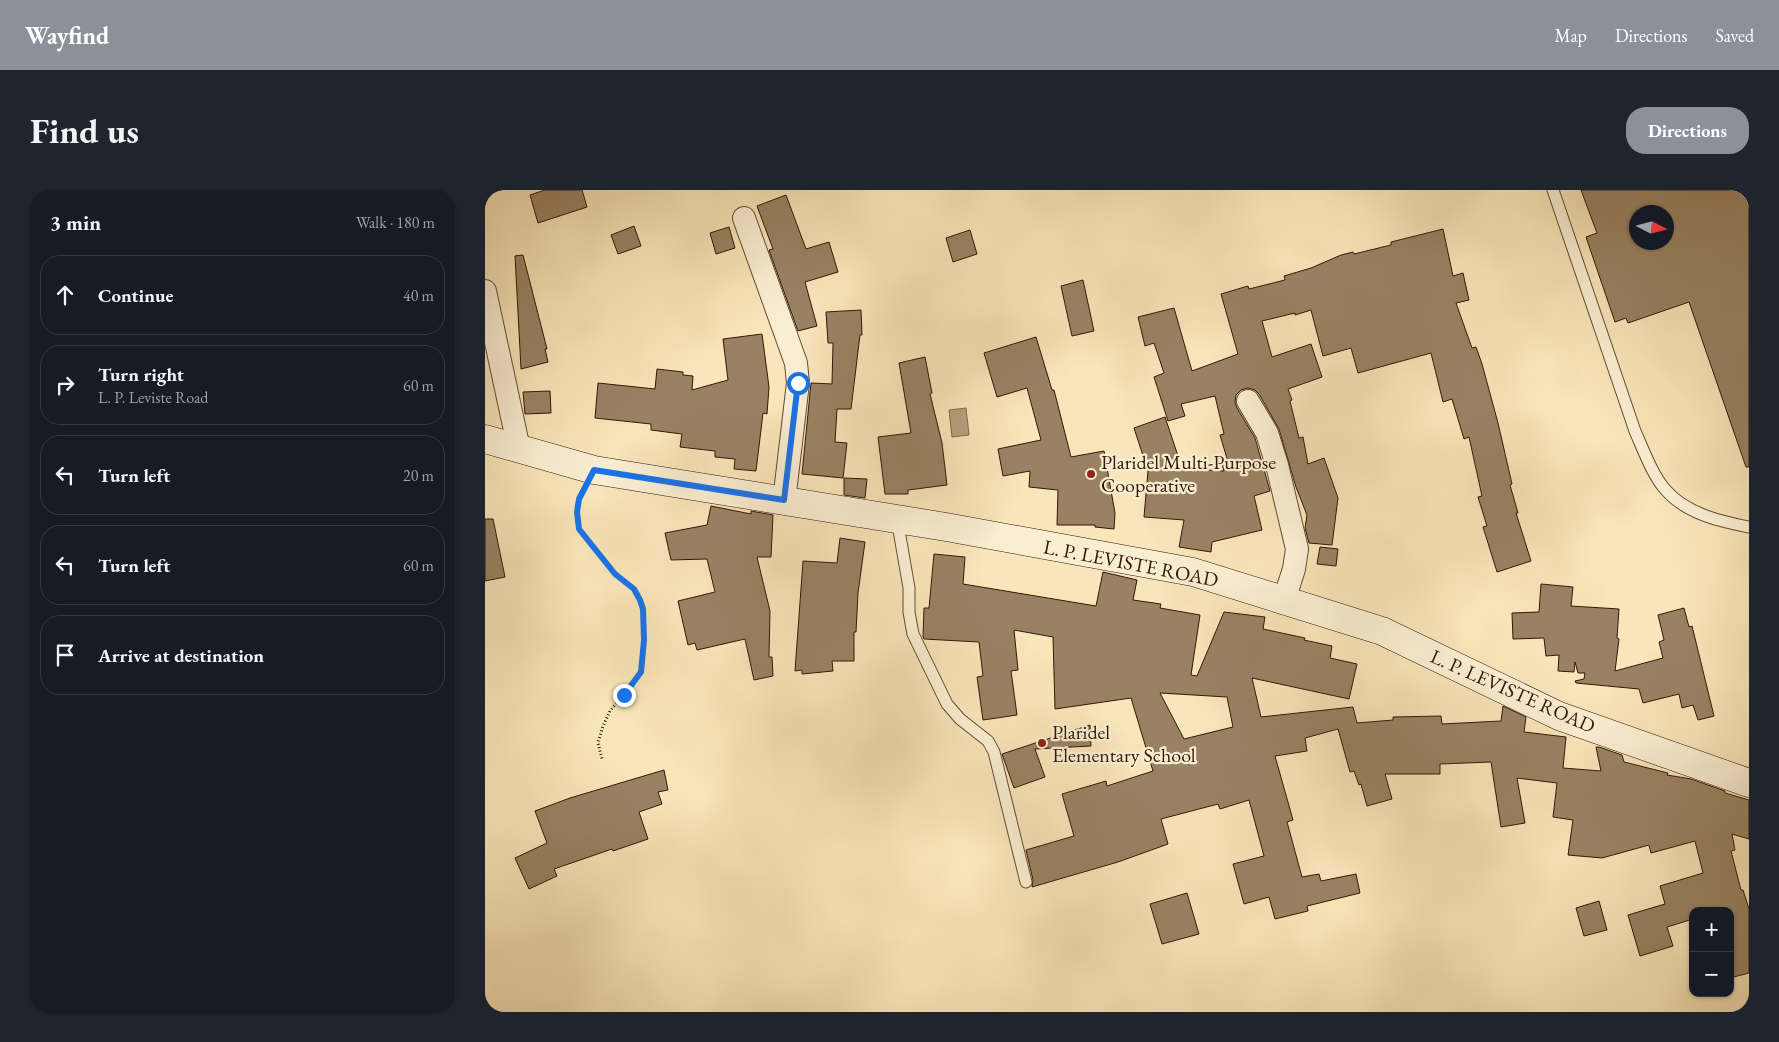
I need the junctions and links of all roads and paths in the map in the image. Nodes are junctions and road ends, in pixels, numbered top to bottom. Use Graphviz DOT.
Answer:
graph roads {
  1 [pos="1553,190"];
  2 [pos="744,218"];
  3 [pos="485,291"];
  4 [pos="1248,401"];
  5 [pos="485,440"];
  6 [pos="519,449"];
  7 [pos="594,470"];
  8 [pos="784,500"];
  9 [pos="897,519"];
  10 [pos="1749,527"];
  11 [pos="1284,600"];
  12 [pos="602,759"];
  13 [pos="1749,783"];
  14 [pos="1026,882"];
  1 -- 10 [label="lane"];
  2 -- 8 [label="street"];
  3 -- 6 [label="street"];
  4 -- 11 [label="street"];
  5 -- 6 [label="main road, L. P. LEVISTE ROAD"];
  6 -- 7 [label="main road, L. P. LEVISTE ROAD"];
  7 -- 8 [label="main road, L. P. LEVISTE ROAD"];
  7 -- 12 [label="path"];
  8 -- 9 [label="main road, L. P. LEVISTE ROAD"];
  9 -- 11 [label="main road, L. P. LEVISTE ROAD"];
  9 -- 14 [label="lane"];
  11 -- 13 [label="main road, L. P. LEVISTE ROAD"];
}
